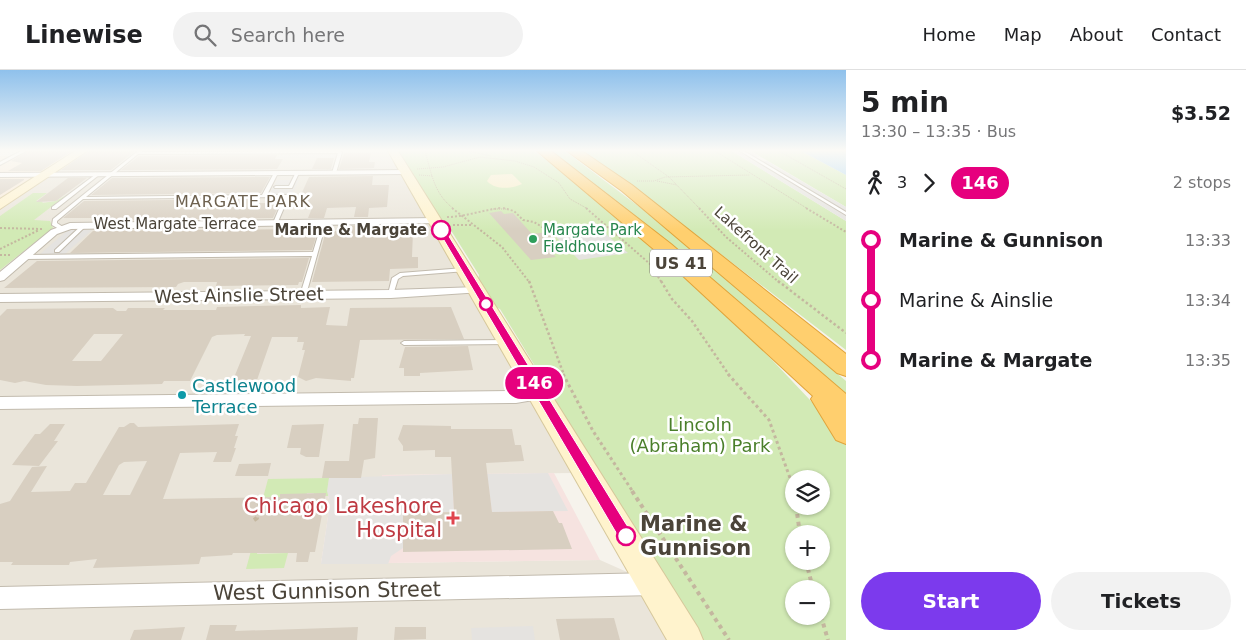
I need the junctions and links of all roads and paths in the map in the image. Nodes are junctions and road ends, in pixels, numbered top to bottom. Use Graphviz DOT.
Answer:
graph roads {
  1 [pos="669,177"];
  2 [pos="42,178"];
  3 [pos="92,178"];
  4 [pos="108,178"];
  5 [pos="274,178"];
  6 [pos="296,178"];
  7 [pos="414,178"];
  8 [pos="434,178"];
  9 [pos="551,178"];
  10 [pos="576,178"];
  11 [pos="612,178"];
  12 [pos="667,178"];
  13 [pos="753,178"];
  14 [pos="786,178"];
  15 [pos="825,178"];
  16 [pos="636,181"];
  17 [pos="654,181"];
  18 [pos="677,185"];
  19 [pos="276,187"];
  20 [pos="846,190"];
  21 [pos="264,196"];
  22 [pos="82,198"];
  23 [pos="0,205"];
  24 [pos="54,208"];
  25 [pos="846,214"];
  26 [pos="462,216"];
  27 [pos="538,220"];
  28 [pos="443,221"];
  29 [pos="534,222"];
  30 [pos="274,223"];
  31 [pos="324,223"];
  32 [pos="85,225"];
  33 [pos="474,225"];
  34 [pos="607,226"];
  35 [pos="0,228"];
  36 [pos="62,228"];
  37 [pos="41,229"];
  38 [pos="47,229"];
  39 [pos="846,232"];
  40 [pos="0,248"];
  41 [pos="57,251"];
  42 [pos="315,254"];
  43 [pos="0,255"];
  44 [pos="19,256"];
  45 [pos="465,270"];
  46 [pos="0,278"];
  47 [pos="478,290"];
  48 [pos="391,294"];
  49 [pos="303,295"];
  50 [pos="0,298"];
  51 [pos="846,333"];
  52 [pos="508,342"];
  53 [pos="404,343"];
  54 [pos="846,367"];
  55 [pos="814,382"];
  56 [pos="540,394"];
  57 [pos="0,403"];
  58 [pos="846,410"];
  59 [pos="846,432"];
  60 [pos="788,470"];
  61 [pos="265,498"];
  62 [pos="254,520"];
  63 [pos="654,584"];
  64 [pos="0,598"];
  65 [pos="824,625"];
  66 [pos="686,640"];
  67 [pos="728,640"];
  68 [pos="828,640"];
  1 -- 18 [label="path, Lakefront Trail"];
  2 -- 23 [label="street"];
  3 -- 24 [label="lane"];
  4 -- 22 [label="lane"];
  5 -- 21 [label="lane"];
  6 -- 19 [label="lane"];
  7 -- 28 [label="street"];
  8 -- 26 [label="path"];
  9 -- 34 [label="path"];
  10 -- 55 [label="highway, US 41"];
  11 -- 54 [label="highway, US 41"];
  12 -- 17 [label="path"];
  13 -- 39 [label="path"];
  14 -- 25 [label="lane"];
  15 -- 20 [label="path"];
  16 -- 17 [label="path"];
  17 -- 18 [label="path"];
  18 -- 51 [label="path, Lakefront Trail"];
  21 -- 22 [label="lane"];
  21 -- 30 [label="lane"];
  22 -- 36 [label="lane"];
  26 -- 28 [label="path"];
  26 -- 29 [label="path"];
  26 -- 33 [label="path"];
  27 -- 29 [label="path"];
  28 -- 31 [label="street, West Margate Terrace"];
  28 -- 33 [label="path"];
  28 -- 45 [label="street"];
  29 -- 34 [label="path"];
  30 -- 31 [label="street, West Margate Terrace"];
  30 -- 32 [label="street, West Margate Terrace"];
  31 -- 42 [label="lane"];
  32 -- 36 [label="street, West Margate Terrace"];
  32 -- 41 [label="lane"];
  33 -- 67 [label="path"];
  34 -- 60 [label="path"];
  35 -- 37 [label="path"];
  36 -- 44 [label="street"];
  37 -- 38 [label="path"];
  37 -- 40 [label="path"];
  42 -- 44 [label="lane"];
  42 -- 49 [label="lane"];
  43 -- 44 [label="path"];
  44 -- 46 [label="street"];
  45 -- 47 [label="street"];
  45 -- 48 [label="lane"];
  47 -- 48 [label="street, West Ainslie Street"];
  47 -- 52 [label="street"];
  48 -- 49 [label="street, West Ainslie Street"];
  49 -- 50 [label="street, West Ainslie Street"];
  52 -- 53 [label="lane"];
  52 -- 56 [label="street"];
  55 -- 58 [label="highway, US 41"];
  55 -- 59 [label="highway"];
  56 -- 57 [label="street"];
  56 -- 63 [label="street"];
  61 -- 62 [label="path"];
  63 -- 64 [label="street, West Gunnison Street"];
  63 -- 66 [label="street"];
  65 -- 68 [label="path"];
}
